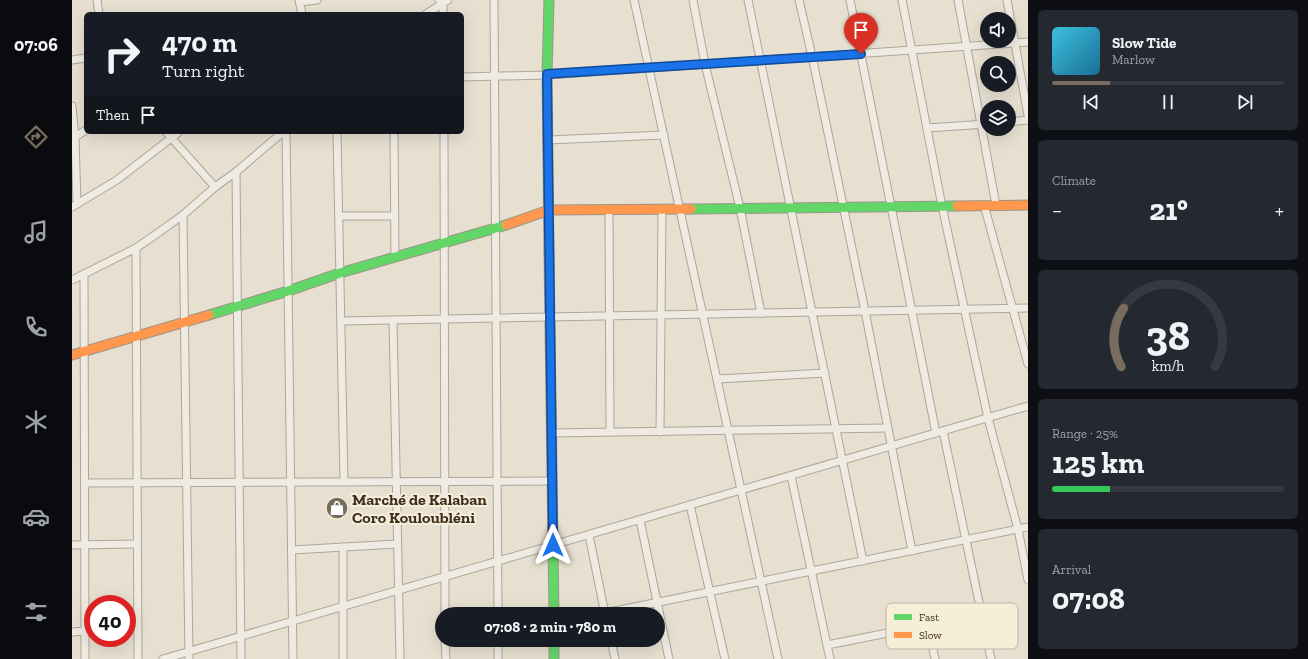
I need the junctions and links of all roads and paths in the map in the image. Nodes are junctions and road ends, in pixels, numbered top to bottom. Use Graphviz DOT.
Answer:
graph roads {
  1 [pos="97,0"];
  2 [pos="317,0"];
  3 [pos="494,0"];
  4 [pos="549,0"];
  5 [pos="634,0"];
  6 [pos="693,0"];
  7 [pos="748,0"];
  8 [pos="799,0"];
  9 [pos="850,0"];
  10 [pos="902,0"];
  11 [pos="958,0"];
  12 [pos="1007,0"];
  13 [pos="300,1"];
  14 [pos="444,1"];
  15 [pos="99,12"];
  16 [pos="302,12"];
  17 [pos="429,12"];
  18 [pos="443,12"];
  19 [pos="1009,12"];
  20 [pos="1028,42"];
  21 [pos="1016,43"];
  22 [pos="980,45"];
  23 [pos="966,46"];
  24 [pos="1016,48"];
  25 [pos="912,50"];
  26 [pos="861,54"];
  27 [pos="812,56"];
  28 [pos="84,58"];
  29 [pos="72,60"];
  30 [pos="761,60"];
  31 [pos="705,64"];
  32 [pos="649,68"];
  33 [pos="547,74"];
  34 [pos="464,76"];
  35 [pos="495,76"];
  36 [pos="72,106"];
  37 [pos="980,107"];
  38 [pos="1028,115"];
  39 [pos="1028,120"];
  40 [pos="1016,121"];
  41 [pos="980,124"];
  42 [pos="927,128"];
  43 [pos="84,131"];
  44 [pos="168,134"];
  45 [pos="177,134"];
  46 [pos="281,134"];
  47 [pos="286,134"];
  48 [pos="337,134"];
  49 [pos="394,134"];
  50 [pos="444,134"];
  51 [pos="664,135"];
  52 [pos="986,136"];
  53 [pos="75,137"];
  54 [pos="172,139"];
  55 [pos="548,140"];
  56 [pos="236,172"];
  57 [pos="215,187"];
  58 [pos="996,205"];
  59 [pos="1028,205"];
  60 [pos="75,206"];
  61 [pos="942,206"];
  62 [pos="984,206"];
  63 [pos="843,207"];
  64 [pos="891,207"];
  65 [pos="740,208"];
  66 [pos="791,208"];
  67 [pos="610,209"];
  68 [pos="662,209"];
  69 [pos="680,209"];
  70 [pos="549,210"];
  71 [pos="182,215"];
  72 [pos="339,216"];
  73 [pos="394,216"];
  74 [pos="496,229"];
  75 [pos="444,243"];
  76 [pos="136,248"];
  77 [pos="395,257"];
  78 [pos="340,273"];
  79 [pos="84,274"];
  80 [pos="72,280"];
  81 [pos="288,291"];
  82 [pos="238,306"];
  83 [pos="1013,308"];
  84 [pos="1028,308"];
  85 [pos="965,309"];
  86 [pos="912,310"];
  87 [pos="865,311"];
  88 [pos="813,312"];
  89 [pos="761,313"];
  90 [pos="703,314"];
  91 [pos="661,315"];
  92 [pos="610,316"];
  93 [pos="550,317"];
  94 [pos="496,318"];
  95 [pos="444,319"];
  96 [pos="393,320"];
  97 [pos="341,321"];
  98 [pos="184,322"];
  99 [pos="136,336"];
  100 [pos="84,350"];
  101 [pos="72,355"];
  102 [pos="1028,364"];
  103 [pos="825,373"];
  104 [pos="717,379"];
  105 [pos="1028,406"];
  106 [pos="988,418"];
  107 [pos="888,428"];
  108 [pos="836,430"];
  109 [pos="728,431"];
  110 [pos="610,432"];
  111 [pos="660,432"];
  112 [pos="940,432"];
  113 [pos="552,433"];
  114 [pos="892,446"];
  115 [pos="843,460"];
  116 [pos="791,476"];
  117 [pos="396,481"];
  118 [pos="445,481"];
  119 [pos="497,481"];
  120 [pos="552,481"];
  121 [pos="85,482"];
  122 [pos="137,482"];
  123 [pos="187,482"];
  124 [pos="240,482"];
  125 [pos="291,482"];
  126 [pos="344,482"];
  127 [pos="741,490"];
  128 [pos="690,505"];
  129 [pos="640,520"];
  130 [pos="1028,527"];
  131 [pos="1018,529"];
  132 [pos="589,535"];
  133 [pos="966,540"];
  134 [pos="137,544"];
  135 [pos="398,544"];
  136 [pos="72,545"];
  137 [pos="85,545"];
  138 [pos="553,545"];
  139 [pos="343,547"];
  140 [pos="292,550"];
  141 [pos="912,551"];
  142 [pos="497,561"];
  143 [pos="863,561"];
  144 [pos="812,571"];
  145 [pos="445,577"];
  146 [pos="1028,580"];
  147 [pos="761,581"];
  148 [pos="398,590"];
  149 [pos="710,592"];
  150 [pos="85,595"];
  151 [pos="657,602"];
  152 [pos="979,603"];
  153 [pos="343,607"];
  154 [pos="445,607"];
  155 [pos="498,607"];
  156 [pos="554,607"];
  157 [pos="602,607"];
  158 [pos="634,607"];
  159 [pos="292,622"];
  160 [pos="84,631"];
  161 [pos="72,632"];
  162 [pos="886,633"];
  163 [pos="241,636"];
  164 [pos="827,645"];
  165 [pos="85,647"];
  166 [pos="446,647"];
  167 [pos="498,647"];
  168 [pos="554,647"];
  169 [pos="612,647"];
  170 [pos="932,649"];
  171 [pos="989,649"];
  172 [pos="189,655"];
  173 [pos="85,659"];
  174 [pos="138,659"];
  175 [pos="164,659"];
  176 [pos="241,659"];
  177 [pos="293,659"];
  178 [pos="343,659"];
  179 [pos="400,659"];
  180 [pos="446,659"];
  181 [pos="498,659"];
  182 [pos="554,659"];
  183 [pos="615,659"];
  184 [pos="669,659"];
  185 [pos="726,659"];
  186 [pos="778,659"];
  187 [pos="830,659"];
  188 [pos="934,659"];
  189 [pos="991,659"];
  1 -- 15 [label="street"];
  2 -- 13 [label="street"];
  3 -- 35 [label="street"];
  4 -- 33 [label="street"];
  5 -- 32 [label="street"];
  6 -- 31 [label="street"];
  7 -- 30 [label="street"];
  8 -- 27 [label="street"];
  9 -- 26 [label="street"];
  10 -- 25 [label="street"];
  11 -- 23 [label="street"];
  12 -- 19 [label="street"];
  13 -- 16 [label="street"];
  14 -- 17 [label="street"];
  14 -- 18 [label="street"];
  20 -- 21 [label="street"];
  22 -- 23 [label="street"];
  23 -- 25 [label="street"];
  23 -- 37 [label="street"];
  24 -- 38 [label="street"];
  25 -- 26 [label="street"];
  25 -- 42 [label="street"];
  26 -- 27 [label="street"];
  26 -- 64 [label="street"];
  27 -- 30 [label="street"];
  27 -- 63 [label="street"];
  28 -- 29 [label="street"];
  30 -- 31 [label="street"];
  30 -- 66 [label="street"];
  31 -- 32 [label="street"];
  31 -- 65 [label="street"];
  32 -- 33 [label="street"];
  32 -- 51 [label="street"];
  33 -- 35 [label="street"];
  33 -- 55 [label="street"];
  34 -- 35 [label="street"];
  35 -- 74 [label="street"];
  36 -- 53 [label="street"];
  39 -- 40 [label="street"];
  41 -- 42 [label="street"];
  42 -- 61 [label="street"];
  43 -- 53 [label="street"];
  44 -- 54 [label="street"];
  45 -- 54 [label="street"];
  46 -- 56 [label="street"];
  47 -- 81 [label="street"];
  48 -- 72 [label="street"];
  49 -- 73 [label="street"];
  50 -- 75 [label="street"];
  51 -- 55 [label="street"];
  51 -- 69 [label="street"];
  52 -- 58 [label="street"];
  53 -- 60 [label="street"];
  54 -- 57 [label="street"];
  54 -- 60 [label="street"];
  55 -- 70 [label="street"];
  56 -- 57 [label="street"];
  56 -- 82 [label="street"];
  57 -- 71 [label="street"];
  58 -- 59 [label="street"];
  58 -- 62 [label="street"];
  61 -- 62 [label="street"];
  61 -- 64 [label="street"];
  61 -- 85 [label="street"];
  62 -- 83 [label="street"];
  63 -- 64 [label="street"];
  63 -- 66 [label="street"];
  63 -- 87 [label="street"];
  64 -- 86 [label="street"];
  65 -- 66 [label="street"];
  65 -- 69 [label="street"];
  65 -- 89 [label="street"];
  66 -- 88 [label="street"];
  67 -- 68 [label="street"];
  67 -- 70 [label="street"];
  67 -- 92 [label="street"];
  68 -- 69 [label="street"];
  68 -- 91 [label="street"];
  69 -- 90 [label="street"];
  70 -- 74 [label="street"];
  70 -- 93 [label="street"];
  71 -- 76 [label="street"];
  71 -- 98 [label="street"];
  72 -- 73 [label="street"];
  72 -- 78 [label="street"];
  73 -- 77 [label="street"];
  74 -- 75 [label="street"];
  74 -- 94 [label="street"];
  75 -- 77 [label="street"];
  75 -- 95 [label="street"];
  76 -- 79 [label="street"];
  76 -- 99 [label="street"];
  77 -- 78 [label="street"];
  78 -- 81 [label="street"];
  78 -- 97 [label="street"];
  79 -- 80 [label="street"];
  79 -- 100 [label="street"];
  81 -- 82 [label="street"];
  81 -- 125 [label="street"];
  82 -- 98 [label="street"];
  82 -- 124 [label="street"];
  83 -- 84 [label="street"];
  83 -- 85 [label="street"];
  83 -- 102 [label="street"];
  85 -- 86 [label="street"];
  85 -- 106 [label="street"];
  86 -- 87 [label="street"];
  86 -- 112 [label="street"];
  87 -- 88 [label="street"];
  87 -- 107 [label="street"];
  88 -- 89 [label="street"];
  88 -- 103 [label="street"];
  89 -- 90 [label="street"];
  90 -- 91 [label="street"];
  90 -- 104 [label="street"];
  91 -- 92 [label="street"];
  91 -- 111 [label="street"];
  92 -- 93 [label="street"];
  92 -- 110 [label="street"];
  93 -- 94 [label="street"];
  93 -- 113 [label="street"];
  94 -- 95 [label="street"];
  94 -- 119 [label="street"];
  95 -- 96 [label="street"];
  95 -- 118 [label="street"];
  96 -- 97 [label="street"];
  96 -- 117 [label="street"];
  97 -- 126 [label="street"];
  98 -- 99 [label="street"];
  98 -- 123 [label="street"];
  99 -- 100 [label="street"];
  99 -- 122 [label="street"];
  100 -- 101 [label="street"];
  100 -- 121 [label="street"];
  103 -- 104 [label="street"];
  103 -- 108 [label="street"];
  104 -- 109 [label="street"];
  105 -- 106 [label="street"];
  106 -- 112 [label="street"];
  106 -- 131 [label="street"];
  107 -- 108 [label="street"];
  107 -- 114 [label="street"];
  108 -- 109 [label="street"];
  108 -- 115 [label="street"];
  109 -- 111 [label="street"];
  109 -- 127 [label="street"];
  110 -- 111 [label="street"];
  110 -- 113 [label="street"];
  112 -- 114 [label="street"];
  112 -- 133 [label="street"];
  113 -- 120 [label="street"];
  114 -- 115 [label="street"];
  114 -- 141 [label="street"];
  115 -- 116 [label="street"];
  115 -- 143 [label="street"];
  116 -- 127 [label="street"];
  116 -- 144 [label="street"];
  117 -- 118 [label="street"];
  117 -- 126 [label="street"];
  117 -- 135 [label="street"];
  118 -- 119 [label="street"];
  118 -- 145 [label="street"];
  119 -- 120 [label="street"];
  119 -- 142 [label="street"];
  120 -- 138 [label="street"];
  121 -- 122 [label="street"];
  121 -- 137 [label="street"];
  122 -- 123 [label="street"];
  122 -- 134 [label="street"];
  123 -- 124 [label="street"];
  123 -- 172 [label="street"];
  124 -- 125 [label="street"];
  124 -- 163 [label="street"];
  125 -- 126 [label="street"];
  125 -- 140 [label="street"];
  127 -- 128 [label="street"];
  127 -- 147 [label="street"];
  128 -- 129 [label="street"];
  128 -- 149 [label="street"];
  129 -- 132 [label="street"];
  129 -- 151 [label="street"];
  130 -- 131 [label="street"];
  131 -- 133 [label="street"];
  131 -- 146 [label="street"];
  132 -- 138 [label="street"];
  132 -- 157 [label="street"];
  133 -- 141 [label="street"];
  133 -- 152 [label="street"];
  134 -- 137 [label="street"];
  134 -- 174 [label="street"];
  135 -- 139 [label="street"];
  135 -- 148 [label="street"];
  136 -- 137 [label="street"];
  137 -- 150 [label="street"];
  138 -- 142 [label="street"];
  138 -- 156 [label="street"];
  139 -- 140 [label="street"];
  139 -- 153 [label="street"];
  140 -- 159 [label="street"];
  141 -- 143 [label="street"];
  142 -- 145 [label="street"];
  142 -- 155 [label="street"];
  143 -- 144 [label="street"];
  144 -- 147 [label="street"];
  144 -- 164 [label="street"];
  145 -- 148 [label="street"];
  145 -- 154 [label="street"];
  147 -- 149 [label="street"];
  147 -- 186 [label="street"];
  148 -- 153 [label="street"];
  148 -- 179 [label="street"];
  149 -- 151 [label="street"];
  149 -- 185 [label="street"];
  151 -- 158 [label="street"];
  151 -- 184 [label="street"];
  153 -- 159 [label="street"];
  153 -- 178 [label="street"];
  159 -- 163 [label="street"];
  159 -- 177 [label="street"];
  160 -- 161 [label="street"];
  162 -- 164 [label="street"];
  163 -- 172 [label="street"];
  163 -- 176 [label="street"];
  164 -- 187 [label="street"];
  165 -- 173 [label="street"];
  166 -- 180 [label="street"];
  167 -- 181 [label="street"];
  168 -- 182 [label="street"];
  169 -- 183 [label="street"];
  170 -- 188 [label="street"];
  171 -- 189 [label="street"];
  172 -- 175 [label="street"];
}
